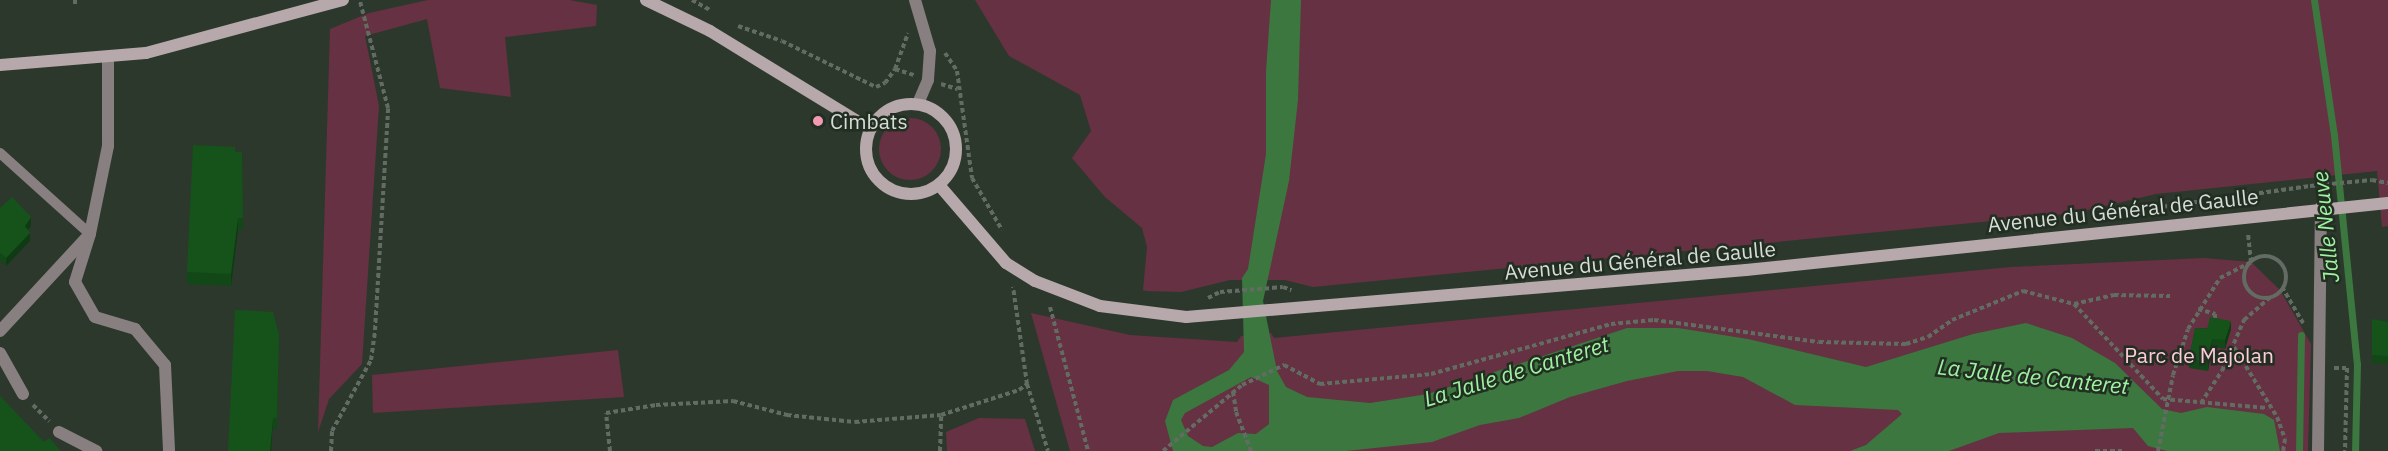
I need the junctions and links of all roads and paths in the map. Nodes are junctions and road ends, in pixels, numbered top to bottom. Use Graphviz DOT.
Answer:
graph roads {
  1 [pos="344,0"];
  2 [pos="360,0"];
  3 [pos="646,0"];
  4 [pos="692,0"];
  5 [pos="915,0"];
  6 [pos="712,12"];
  7 [pos="733,23"];
  8 [pos="930,51"];
  9 [pos="108,58"];
  10 [pos="0,64"];
  11 [pos="895,69"];
  12 [pos="918,104"];
  13 [pos="870,129"];
  14 [pos="0,153"];
  15 [pos="2388,183"];
  16 [pos="939,185"];
  17 [pos="2300,188"];
  18 [pos="2388,203"];
  19 [pos="2321,207"];
  20 [pos="90,234"];
  21 [pos="1004,234"];
  22 [pos="2251,262"];
  23 [pos="1013,287"];
  24 [pos="1283,287"];
  25 [pos="2170,296"];
  26 [pos="2272,296"];
  27 [pos="1206,299"];
  28 [pos="2073,304"];
  29 [pos="1050,307"];
  30 [pos="2198,309"];
  31 [pos="2221,323"];
  32 [pos="2234,327"];
  33 [pos="2240,330"];
  34 [pos="0,331"];
  35 [pos="2234,347"];
  36 [pos="0,353"];
  37 [pos="1027,384"];
  38 [pos="1233,392"];
  39 [pos="23,394"];
  40 [pos="2201,403"];
  41 [pos="2268,408"];
  42 [pos="941,415"];
  43 [pos="59,432"];
  44 [pos="1164,449"];
  45 [pos="96,451"];
  46 [pos="169,451"];
  47 [pos="331,451"];
  48 [pos="610,451"];
  49 [pos="940,451"];
  50 [pos="1048,451"];
  51 [pos="1088,451"];
  52 [pos="1251,451"];
  53 [pos="2095,451"];
  54 [pos="2122,451"];
  55 [pos="2158,451"];
  56 [pos="2283,451"];
  57 [pos="2318,451"];
  1 -- 9 [label="main road"];
  2 -- 47 [label="path"];
  3 -- 13 [label="main road"];
  4 -- 6 [label="path"];
  5 -- 8 [label="street"];
  7 -- 11 [label="path"];
  8 -- 12 [label="street"];
  8 -- 21 [label="path"];
  9 -- 10 [label="main road"];
  9 -- 20 [label="street"];
  12 -- 13 [label="main road"];
  12 -- 16 [label="main road"];
  13 -- 16 [label="main road"];
  14 -- 20 [label="lane"];
  15 -- 17 [label="path"];
  16 -- 19 [label="main road, Avenue du Général de Gaulle"];
  18 -- 19 [label="main road, Avenue du Général de Gaulle"];
  19 -- 57 [label="street"];
  20 -- 34 [label="street"];
  20 -- 46 [label="street"];
  22 -- 26 [label="path"];
  22 -- 26 [label="path"];
  22 -- 30 [label="path"];
  23 -- 37 [label="path"];
  24 -- 27 [label="path"];
  25 -- 28 [label="path"];
  26 -- 33 [label="path"];
  28 -- 38 [label="path"];
  28 -- 40 [label="path"];
  29 -- 51 [label="path"];
  30 -- 31 [label="path"];
  30 -- 55 [label="path"];
  32 -- 33 [label="path"];
  33 -- 35 [label="path"];
  35 -- 40 [label="path"];
  35 -- 41 [label="path"];
  36 -- 39 [label="street"];
  37 -- 42 [label="path"];
  37 -- 50 [label="path"];
  38 -- 44 [label="path"];
  38 -- 52 [label="path"];
  39 -- 43 [label="path"];
  40 -- 41 [label="path"];
  41 -- 56 [label="path"];
  42 -- 48 [label="path"];
  42 -- 49 [label="path"];
  43 -- 45 [label="street"];
  53 -- 54 [label="path"];
}
